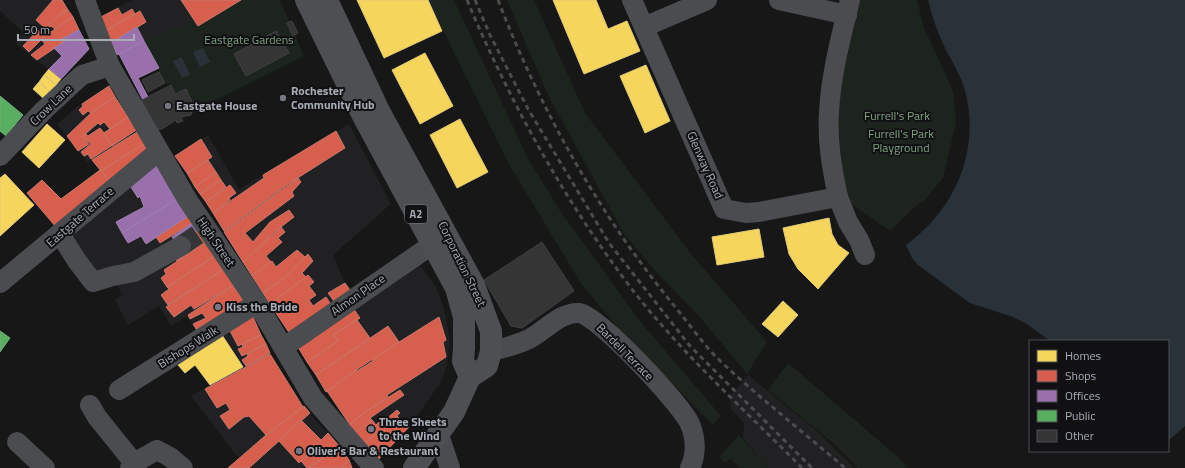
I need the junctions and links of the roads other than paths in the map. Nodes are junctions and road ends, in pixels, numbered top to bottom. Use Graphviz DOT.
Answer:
graph roads {
  1 [pos="86,0"];
  2 [pos="306,0"];
  3 [pos="327,0"];
  4 [pos="632,0"];
  5 [pos="707,0"];
  6 [pos="779,0"];
  7 [pos="848,8"];
  8 [pos="644,27"];
  9 [pos="110,66"];
  10 [pos="158,149"];
  11 [pos="0,156"];
  12 [pos="838,197"];
  13 [pos="60,234"];
  14 [pos="433,244"];
  15 [pos="181,246"];
  16 [pos="865,255"];
  17 [pos="0,283"];
  18 [pos="257,303"];
  19 [pos="284,347"];
  20 [pos="491,350"];
  21 [pos="470,377"];
  22 [pos="119,390"];
  23 [pos="90,405"];
  24 [pos="439,435"];
  25 [pos="17,442"];
  26 [pos="132,466"];
  27 [pos="45,468"];
  28 [pos="183,468"];
  29 [pos="374,468"];
  30 [pos="414,468"];
  31 [pos="450,468"];
  32 [pos="690,468"];
  1 -- 9 [label="street, High Street"];
  2 -- 14 [label="main road, Corporation Street / A2"];
  3 -- 20 [label="main road, Corporation Street / A2"];
  4 -- 8 [label="street, Glenway Road"];
  5 -- 8 [label="street"];
  6 -- 7 [label="street"];
  7 -- 12 [label="street"];
  8 -- 12 [label="street, Glenway Road"];
  9 -- 10 [label="street, High Street"];
  9 -- 11 [label="street, Crow Lane"];
  10 -- 13 [label="street, Eastgate Terrace"];
  10 -- 18 [label="street, High Street"];
  12 -- 16 [label="street"];
  13 -- 15 [label="street"];
  13 -- 17 [label="street, Eastgate Terrace"];
  14 -- 19 [label="street, Almon Place"];
  14 -- 21 [label="main road, Corporation Street / A2"];
  18 -- 19 [label="street, High Street"];
  18 -- 22 [label="street, Bishops Walk"];
  19 -- 29 [label="street, High Street"];
  20 -- 21 [label="main road, Corporation Street / A2"];
  20 -- 32 [label="street, Bardell Terrace"];
  21 -- 24 [label="main road"];
  23 -- 26 [label="street"];
  24 -- 30 [label="main road"];
  24 -- 31 [label="street"];
  25 -- 27 [label="street"];
  26 -- 28 [label="street"];
}
